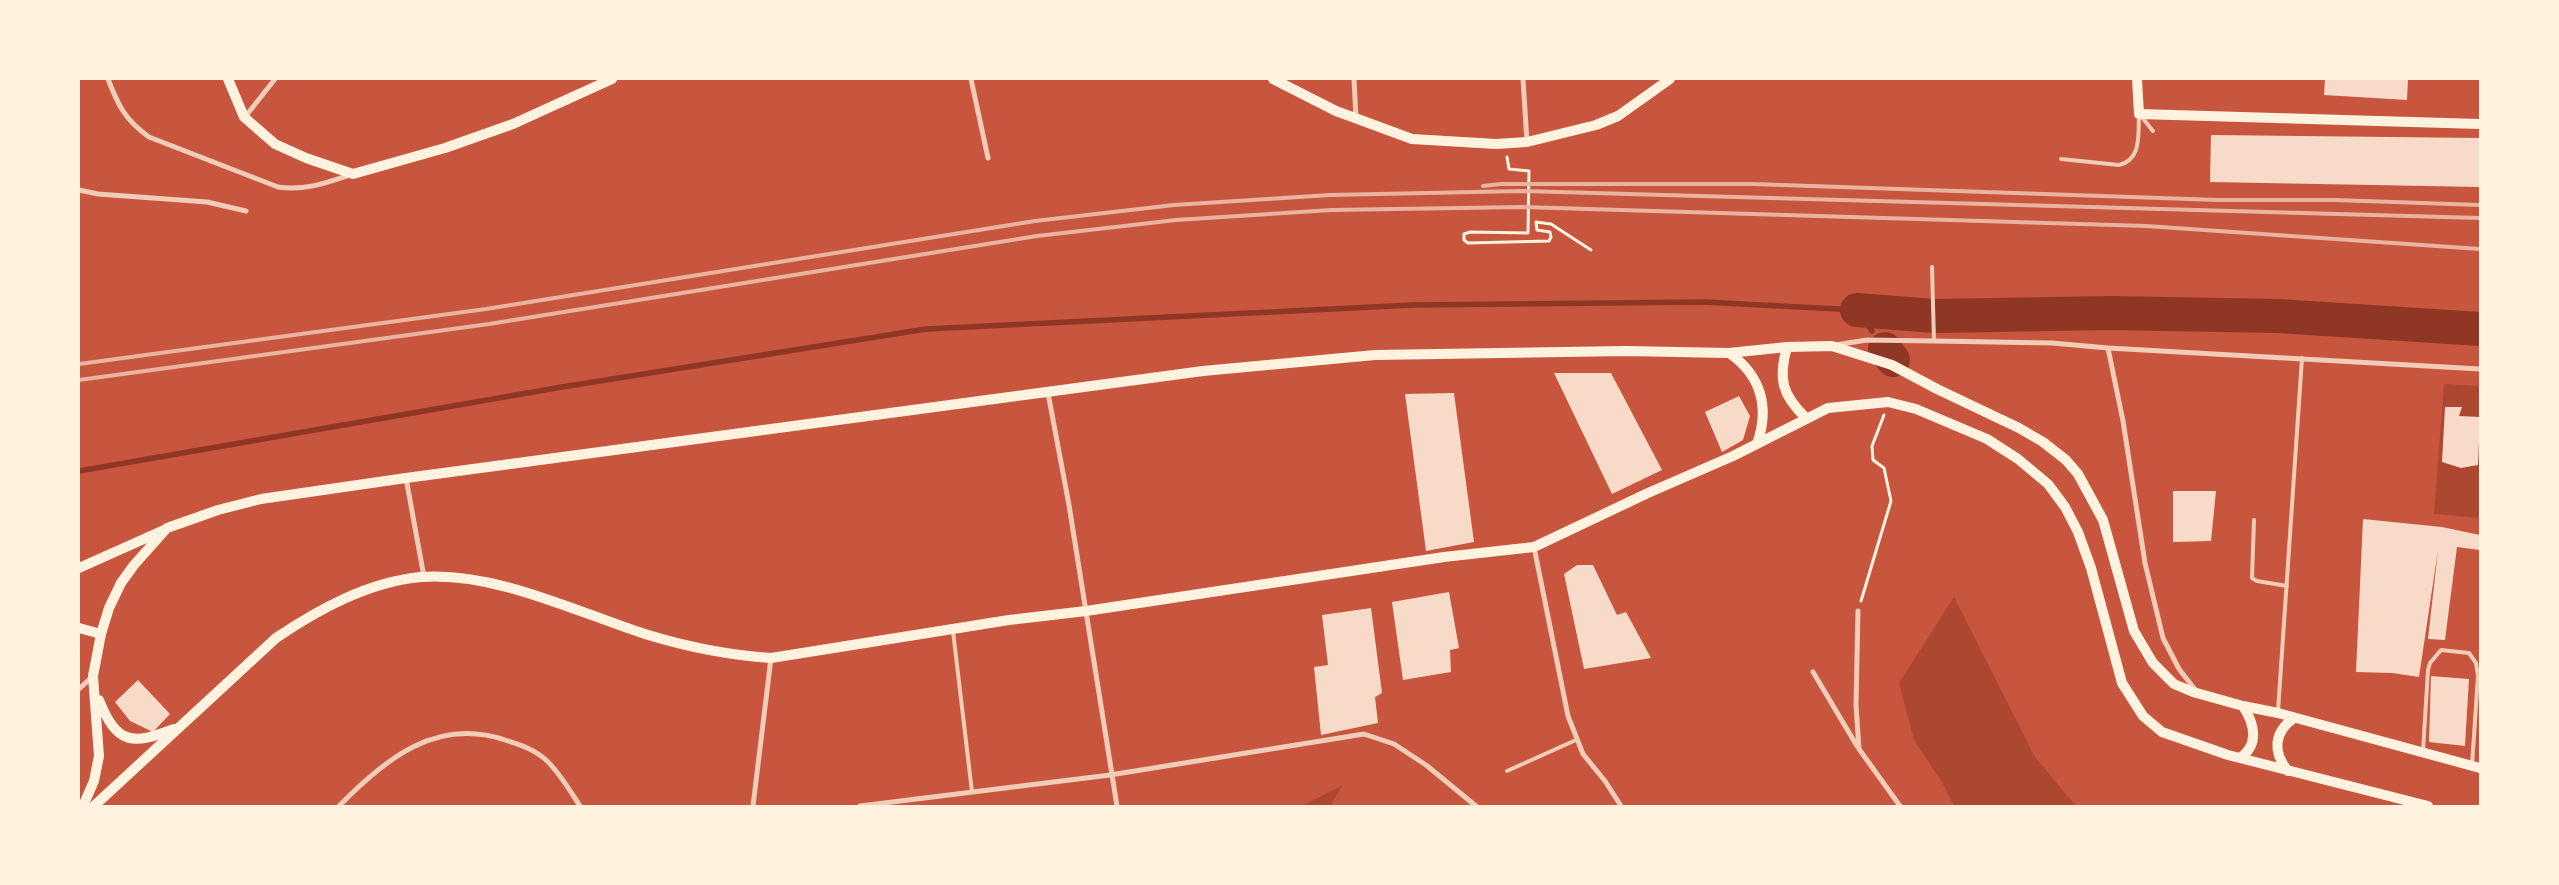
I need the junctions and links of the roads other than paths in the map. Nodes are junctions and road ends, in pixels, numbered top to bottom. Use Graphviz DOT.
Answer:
graph roads {
  1 [pos="108,79"];
  2 [pos="228,79"];
  3 [pos="275,79"];
  4 [pos="612,79"];
  5 [pos="971,79"];
  6 [pos="1273,79"];
  7 [pos="1354,79"];
  8 [pos="1524,79"];
  9 [pos="1670,79"];
  10 [pos="2138,79"];
  11 [pos="2139,114"];
  12 [pos="244,117"];
  13 [pos="1356,118"];
  14 [pos="2480,124"];
  15 [pos="2153,131"];
  16 [pos="1528,142"];
  17 [pos="988,158"];
  18 [pos="2061,159"];
  19 [pos="353,174"];
  20 [pos="79,190"];
  21 [pos="246,211"];
  22 [pos="1932,267"];
  23 [pos="1934,341"];
  24 [pos="1832,346"];
  25 [pos="1787,347"];
  26 [pos="2108,348"];
  27 [pos="1728,353"];
  28 [pos="2302,358"];
  29 [pos="2480,370"];
  30 [pos="1048,393"];
  31 [pos="1806,418"];
  32 [pos="1757,444"];
  33 [pos="406,478"];
  34 [pos="2254,520"];
  35 [pos="167,528"];
  36 [pos="1534,548"];
  37 [pos="79,568"];
  38 [pos="424,577"];
  39 [pos="2287,586"];
  40 [pos="1858,611"];
  41 [pos="1086,612"];
  42 [pos="79,628"];
  43 [pos="953,629"];
  44 [pos="101,634"];
  45 [pos="771,658"];
  46 [pos="1813,672"];
  47 [pos="93,680"];
  48 [pos="79,689"];
  49 [pos="2199,694"];
  50 [pos="2243,706"];
  51 [pos="2278,713"];
  52 [pos="2294,718"];
  53 [pos="180,727"];
  54 [pos="1576,740"];
  55 [pos="1859,749"];
  56 [pos="2423,751"];
  57 [pos="2240,758"];
  58 [pos="2476,767"];
  59 [pos="1508,771"];
  60 [pos="2288,771"];
  61 [pos="1110,775"];
  62 [pos="972,792"];
  63 [pos="83,806"];
  64 [pos="94,806"];
  65 [pos="339,806"];
  66 [pos="580,806"];
  67 [pos="753,806"];
  68 [pos="860,806"];
  69 [pos="1116,806"];
  70 [pos="1476,806"];
  71 [pos="1621,806"];
  72 [pos="1900,806"];
  73 [pos="2428,806"];
  1 -- 19 [label="street"];
  2 -- 12 [label="main road"];
  3 -- 12 [label="street"];
  4 -- 19 [label="main road"];
  5 -- 17 [label="street"];
  6 -- 13 [label="main road"];
  7 -- 13 [label="street"];
  8 -- 16 [label="street"];
  9 -- 16 [label="main road"];
  10 -- 11 [label="main road"];
  11 -- 14 [label="main road"];
  11 -- 15 [label="lane"];
  11 -- 18 [label="lane"];
  12 -- 19 [label="main road"];
  13 -- 16 [label="main road"];
  20 -- 21 [label="street"];
  22 -- 23 [label="lane"];
  23 -- 24 [label="street"];
  23 -- 26 [label="street"];
  24 -- 25 [label="main road"];
  24 -- 49 [label="main road"];
  25 -- 27 [label="main road"];
  25 -- 31 [label="main road"];
  26 -- 28 [label="street"];
  26 -- 49 [label="street"];
  27 -- 30 [label="main road"];
  27 -- 32 [label="main road"];
  28 -- 29 [label="street"];
  28 -- 39 [label="lane"];
  30 -- 33 [label="main road"];
  30 -- 41 [label="street"];
  31 -- 32 [label="main road"];
  31 -- 57 [label="main road"];
  32 -- 36 [label="main road"];
  33 -- 35 [label="main road"];
  33 -- 38 [label="street"];
  34 -- 39 [label="lane"];
  35 -- 37 [label="main road"];
  35 -- 44 [label="main road"];
  36 -- 41 [label="main road"];
  36 -- 54 [label="street"];
  38 -- 45 [label="main road"];
  38 -- 53 [label="main road"];
  39 -- 51 [label="lane"];
  40 -- 55 [label="street"];
  41 -- 43 [label="main road"];
  41 -- 61 [label="street"];
  42 -- 44 [label="main road"];
  43 -- 45 [label="main road"];
  43 -- 62 [label="lane"];
  44 -- 47 [label="main road"];
  45 -- 67 [label="street"];
  46 -- 55 [label="street"];
  47 -- 48 [label="street"];
  47 -- 53 [label="main road"];
  47 -- 63 [label="main road"];
  49 -- 50 [label="main road"];
  50 -- 51 [label="main road"];
  50 -- 57 [label="main road"];
  51 -- 52 [label="main road"];
  52 -- 56 [label="main road"];
  52 -- 60 [label="main road"];
  53 -- 64 [label="main road"];
  54 -- 59 [label="lane"];
  54 -- 71 [label="street"];
  55 -- 72 [label="street"];
  56 -- 58 [label="main road"];
  56 -- 58 [label="lane"];
  57 -- 60 [label="main road"];
  60 -- 73 [label="main road"];
  61 -- 62 [label="street"];
  61 -- 69 [label="street"];
  61 -- 70 [label="street"];
  62 -- 68 [label="street"];
  65 -- 66 [label="street"];
}
